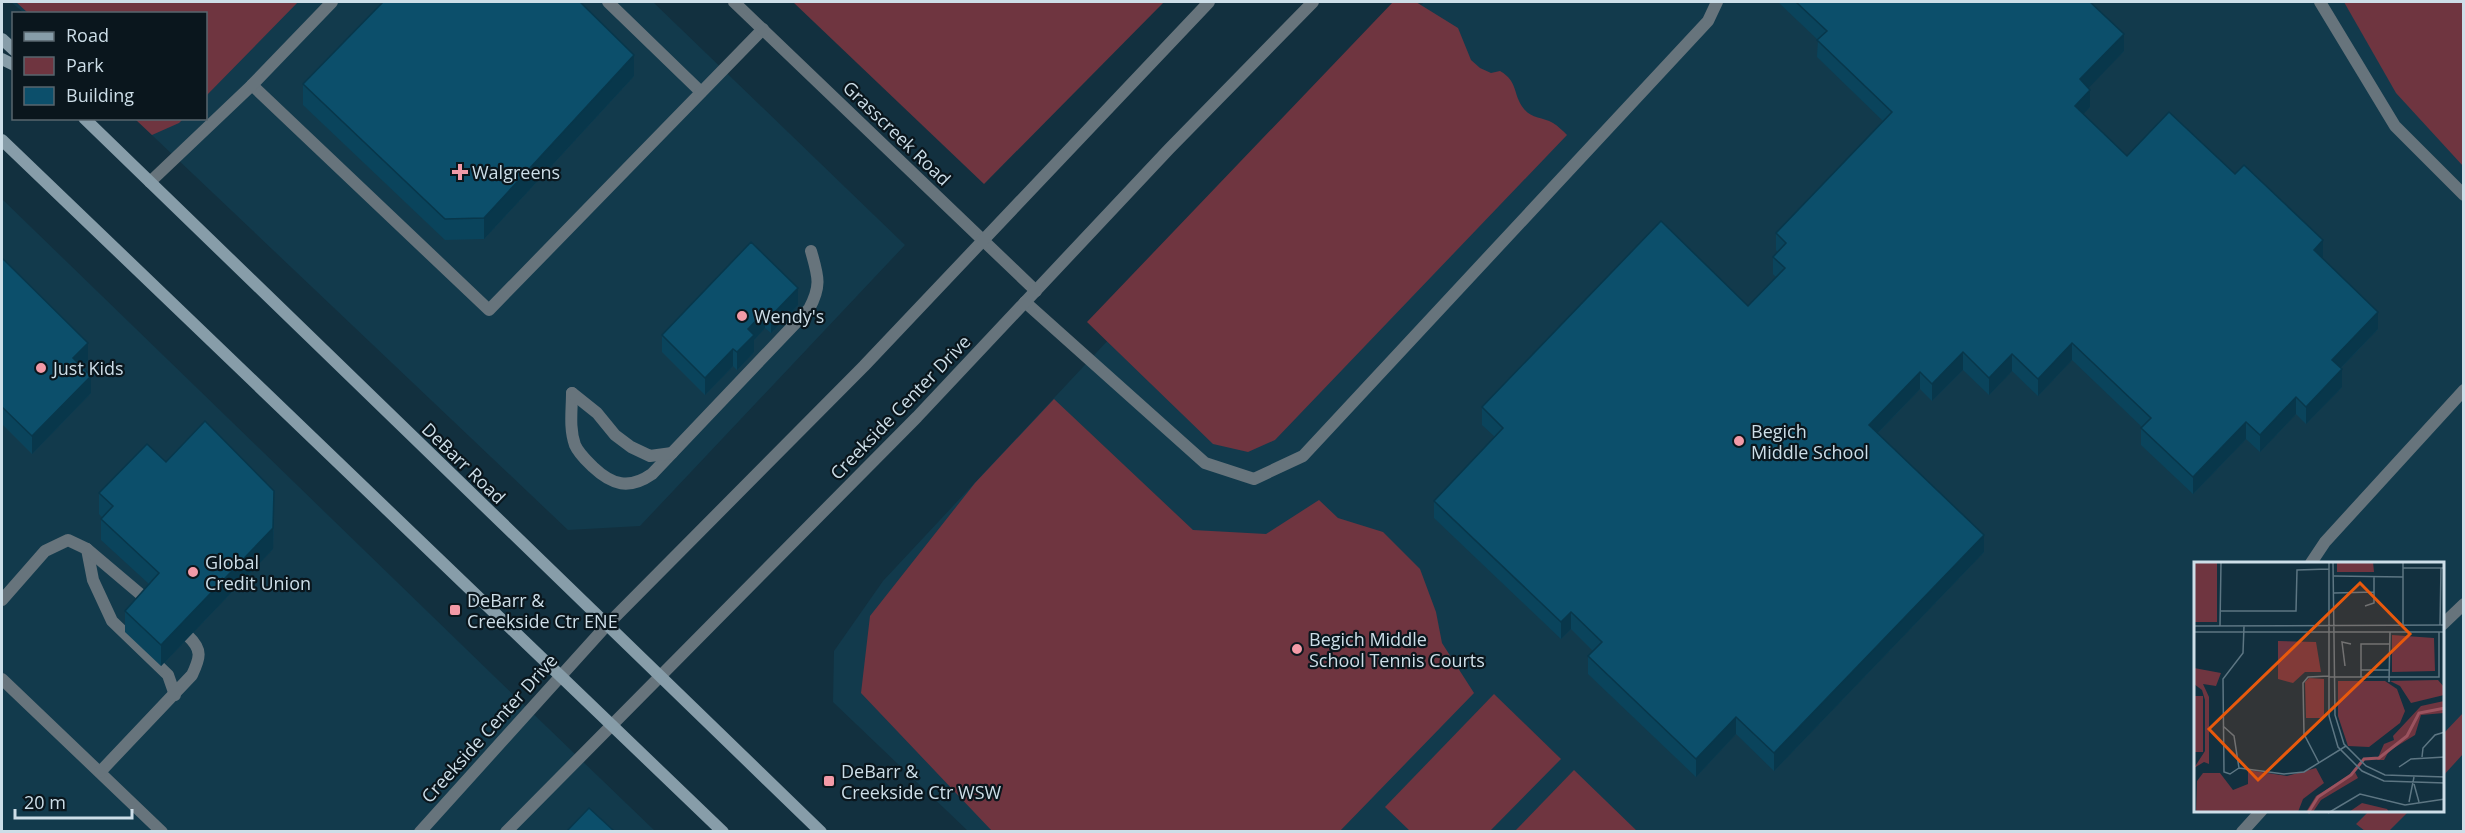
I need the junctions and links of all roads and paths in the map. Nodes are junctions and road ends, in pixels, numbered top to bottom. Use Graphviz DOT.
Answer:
graph roads {
  1 [pos="332,2"];
  2 [pos="608,2"];
  3 [pos="734,2"];
  4 [pos="1209,2"];
  5 [pos="1313,2"];
  6 [pos="1717,2"];
  7 [pos="2320,2"];
  8 [pos="763,29"];
  9 [pos="252,85"];
  10 [pos="701,92"];
  11 [pos="86,120"];
  12 [pos="2,140"];
  13 [pos="150,182"];
  14 [pos="2463,195"];
  15 [pos="982,240"];
  16 [pos="811,252"];
  17 [pos="1036,291"];
  18 [pos="1025,302"];
  19 [pos="2463,390"];
  20 [pos="672,453"];
  21 [pos="87,549"];
  22 [pos="2312,562"];
  23 [pos="2,600"];
  24 [pos="152,604"];
  25 [pos="2463,604"];
  26 [pos="2444,624"];
  27 [pos="606,626"];
  28 [pos="188,636"];
  29 [pos="561,675"];
  30 [pos="661,676"];
  31 [pos="2,679"];
  32 [pos="175,695"];
  33 [pos="613,724"];
  34 [pos="100,772"];
  35 [pos="2260,812"];
  36 [pos="162,831"];
  37 [pos="420,831"];
  38 [pos="506,831"];
  39 [pos="723,831"];
  40 [pos="821,831"];
  41 [pos="2242,831"];
  1 -- 9 [label="street"];
  2 -- 10 [label="street"];
  3 -- 8 [label="street, Grasscreek Road"];
  4 -- 15 [label="street, Creekside Center Drive"];
  5 -- 17 [label="street, Creekside Center Drive"];
  6 -- 18 [label="street"];
  7 -- 14 [label="street"];
  8 -- 10 [label="street"];
  8 -- 15 [label="street, Grasscreek Road"];
  9 -- 10 [label="street"];
  9 -- 13 [label="street"];
  11 -- 13 [label="main road, DeBarr Road"];
  12 -- 29 [label="main road"];
  13 -- 27 [label="main road, DeBarr Road"];
  15 -- 17 [label="street, Grasscreek Road"];
  15 -- 27 [label="street, Creekside Center Drive"];
  16 -- 20 [label="street"];
  17 -- 18 [label="street, Creekside Center Drive"];
  18 -- 30 [label="street, Creekside Center Drive"];
  19 -- 22 [label="street"];
  20 -- 20 [label="street"];
  21 -- 23 [label="street"];
  21 -- 24 [label="street"];
  21 -- 32 [label="street"];
  25 -- 26 [label="street"];
  27 -- 29 [label="street, Creekside Center Drive"];
  27 -- 30 [label="main road, DeBarr Road"];
  28 -- 32 [label="street"];
  29 -- 33 [label="main road"];
  29 -- 37 [label="street, Creekside Center Drive"];
  30 -- 33 [label="street, Creekside Center Drive"];
  30 -- 40 [label="main road, DeBarr Road"];
  31 -- 34 [label="street"];
  32 -- 34 [label="street"];
  33 -- 38 [label="street, Creekside Center Drive"];
  33 -- 39 [label="main road"];
  34 -- 36 [label="street"];
  35 -- 41 [label="street"];
}
